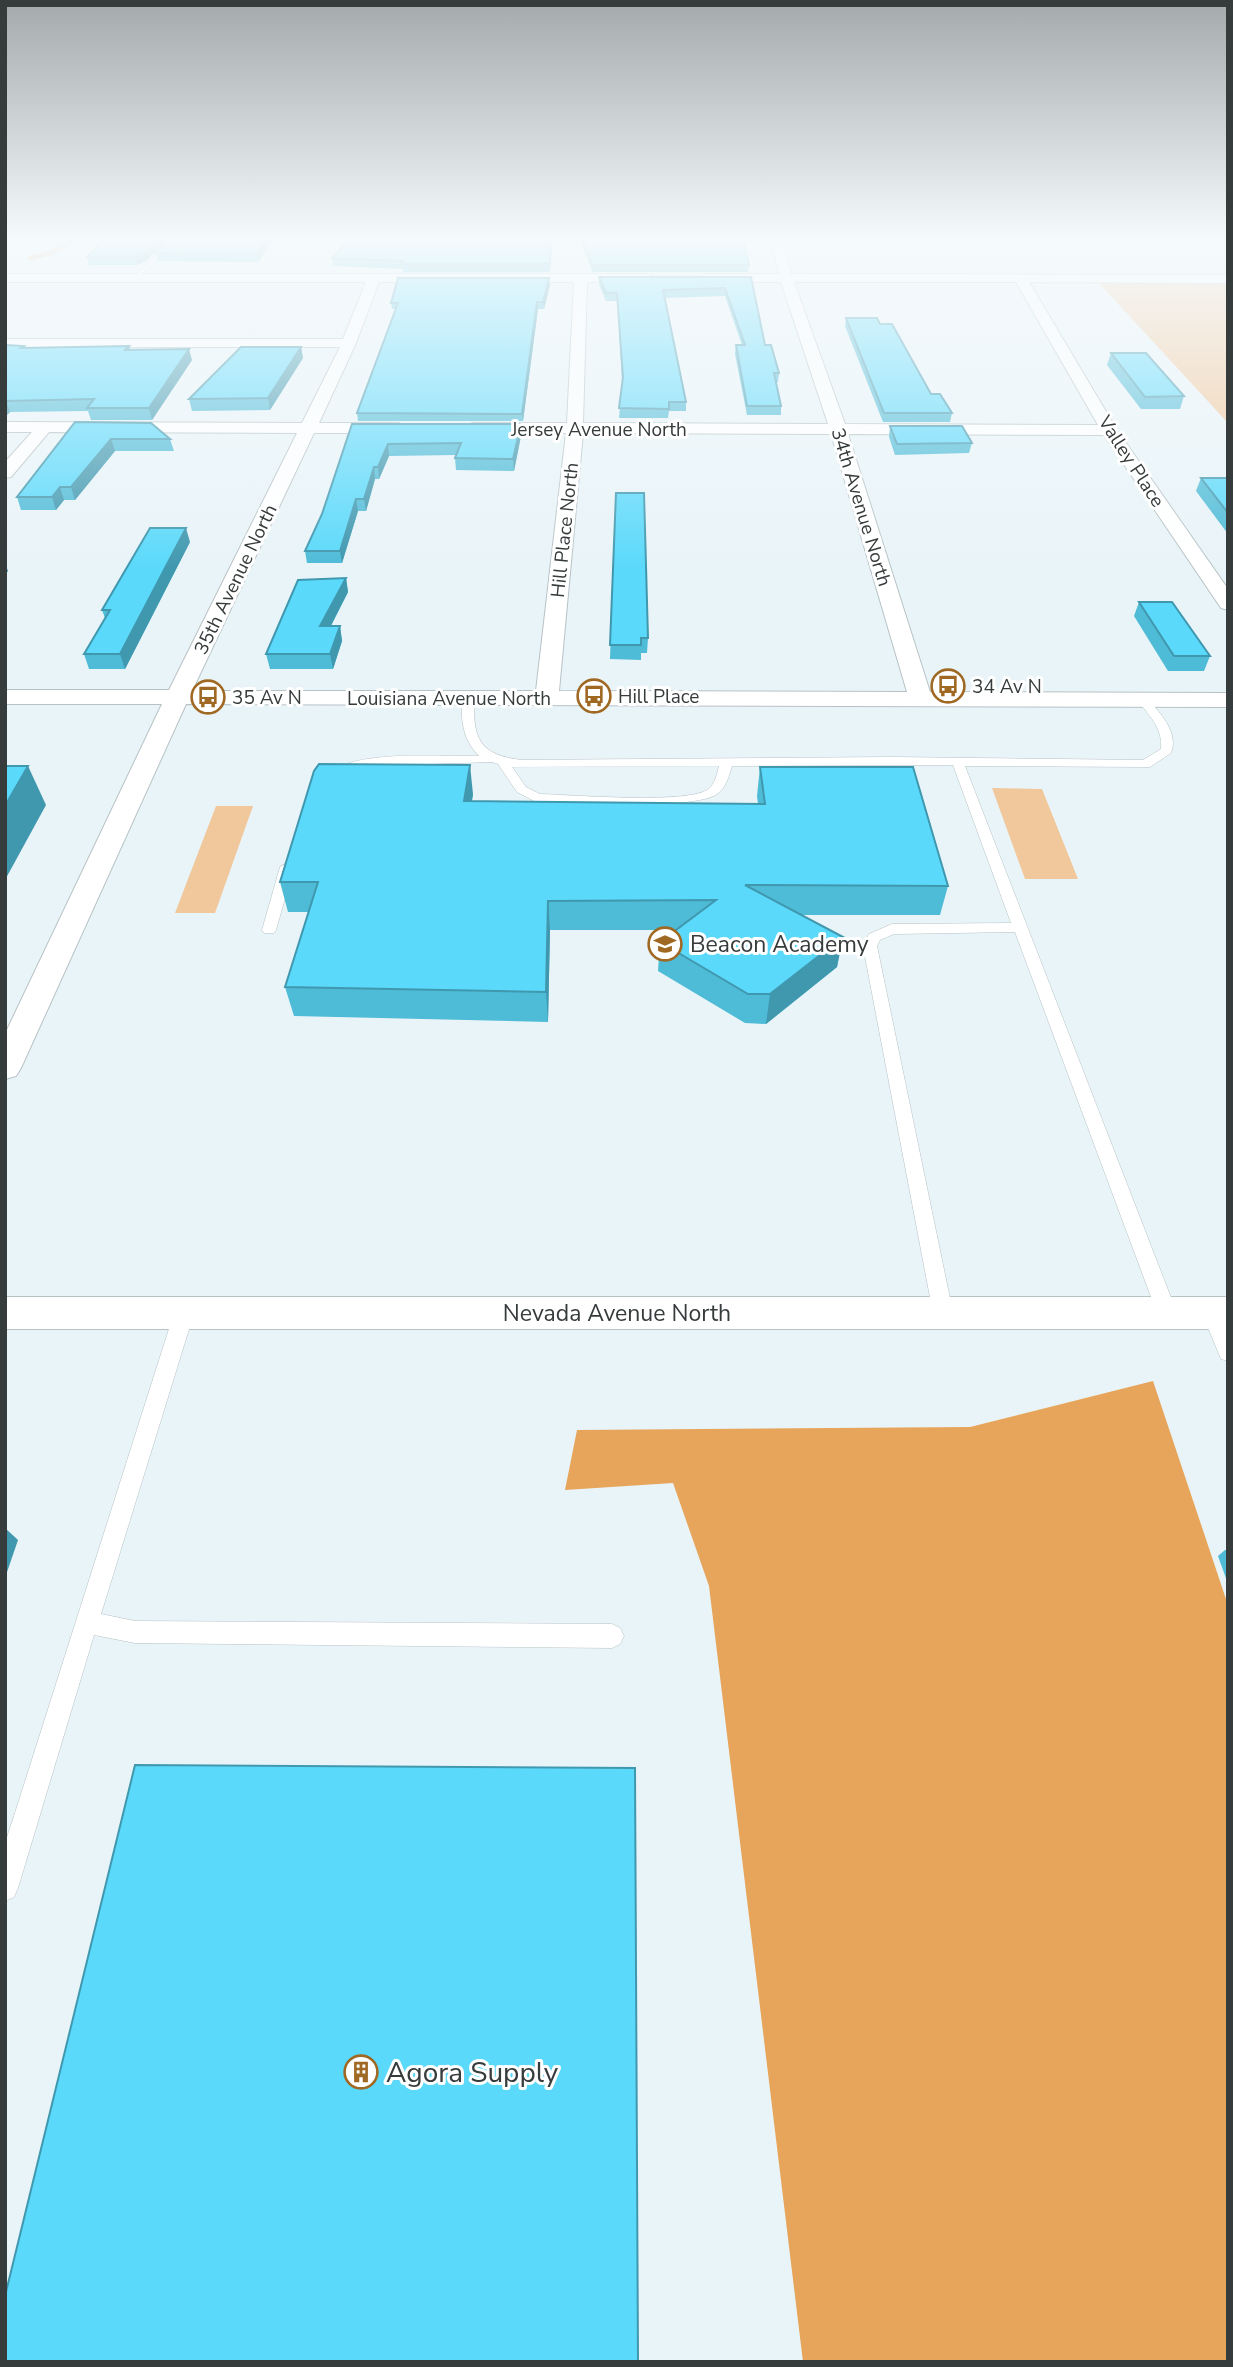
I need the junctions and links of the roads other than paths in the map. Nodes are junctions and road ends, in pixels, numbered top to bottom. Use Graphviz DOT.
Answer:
graph roads {
  1 [pos="347,347"];
  2 [pos="578,347"];
  3 [pos="810,347"];
  4 [pos="1060,347"];
  5 [pos="5,427"];
  6 [pos="45,427"];
  7 [pos="309,428"];
  8 [pos="421,428"];
  9 [pos="449,428"];
  10 [pos="575,428"];
  11 [pos="838,429"];
  12 [pos="1109,430"];
  13 [pos="5,473"];
  14 [pos="1228,604"];
  15 [pos="5,697"];
  16 [pos="177,698"];
  17 [pos="468,698"];
  18 [pos="547,698"];
  19 [pos="921,699"];
  20 [pos="1143,700"];
  21 [pos="1228,700"];
  22 [pos="490,759"];
  23 [pos="727,762"];
  24 [pos="958,762"];
  25 [pos="504,763"];
  26 [pos="319,785"];
  27 [pos="291,855"];
  28 [pos="1020,927"];
  29 [pos="269,930"];
  30 [pos="5,1068"];
  31 [pos="5,1312"];
  32 [pos="184,1313"];
  33 [pos="943,1313"];
  34 [pos="1167,1313"];
  35 [pos="1220,1313"];
  36 [pos="1228,1353"];
  37 [pos="89,1623"];
  38 [pos="612,1636"];
  39 [pos="5,1888"];
  1 -- 7 [label="street, 35th Avenue North"];
  2 -- 10 [label="street, Hill Place North"];
  3 -- 11 [label="street, 34th Avenue North"];
  4 -- 12 [label="street, Valley Place"];
  5 -- 6 [label="street"];
  6 -- 7 [label="street"];
  6 -- 13 [label="street"];
  7 -- 8 [label="street"];
  7 -- 16 [label="street, 35th Avenue North"];
  9 -- 10 [label="street, Jersey Avenue North"];
  10 -- 11 [label="street, Jersey Avenue North"];
  10 -- 18 [label="street, Hill Place North"];
  11 -- 12 [label="street, Jersey Avenue North"];
  11 -- 19 [label="street, 34th Avenue North"];
  12 -- 14 [label="street, Valley Place"];
  15 -- 16 [label="street, Louisiana Avenue North"];
  16 -- 17 [label="street, Louisiana Avenue North"];
  16 -- 30 [label="street, 35th Avenue North"];
  17 -- 18 [label="street, Louisiana Avenue North"];
  17 -- 22 [label="lane"];
  18 -- 19 [label="street, Louisiana Avenue North"];
  19 -- 20 [label="street, Louisiana Avenue North"];
  20 -- 21 [label="street, Louisiana Avenue North"];
  20 -- 24 [label="lane"];
  22 -- 25 [label="lane"];
  22 -- 26 [label="lane"];
  23 -- 24 [label="lane"];
  23 -- 25 [label="lane"];
  23 -- 25 [label="lane"];
  24 -- 28 [label="lane"];
  27 -- 29 [label="lane"];
  28 -- 33 [label="lane"];
  28 -- 34 [label="lane"];
  31 -- 32 [label="street, Nevada Avenue North"];
  32 -- 33 [label="street, Nevada Avenue North"];
  32 -- 37 [label="lane"];
  33 -- 34 [label="street, Nevada Avenue North"];
  34 -- 35 [label="street, Nevada Avenue North"];
  35 -- 36 [label="lane"];
  37 -- 38 [label="lane"];
  37 -- 39 [label="lane"];
}
